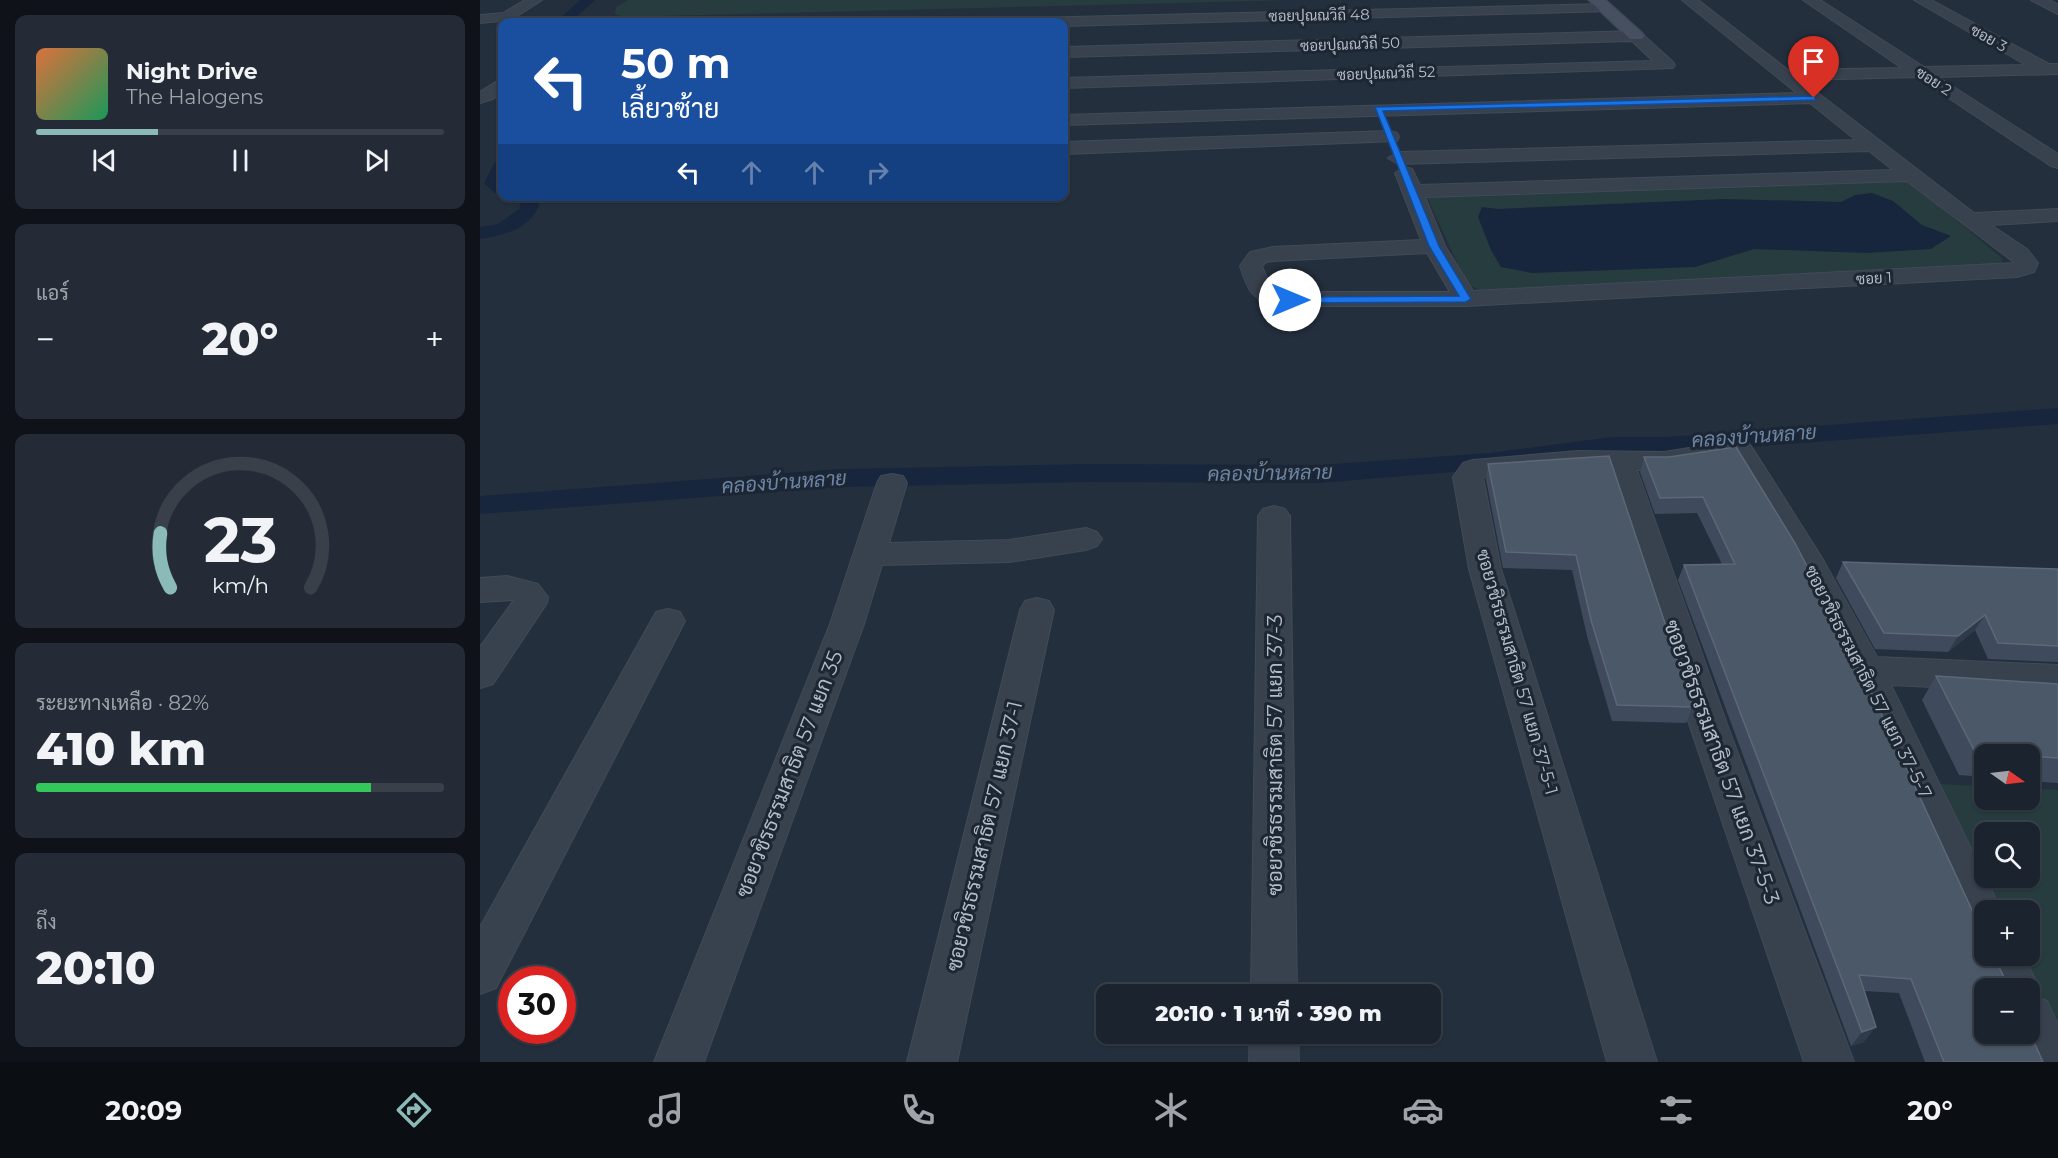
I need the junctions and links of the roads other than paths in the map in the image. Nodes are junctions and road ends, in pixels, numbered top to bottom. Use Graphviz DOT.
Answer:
graph roads {
  1 [pos="535,0"];
  2 [pos="1689,0"];
  3 [pos="1810,0"];
  4 [pos="1921,0"];
  5 [pos="2038,0"];
  6 [pos="1601,4"];
  7 [pos="2058,10"];
  8 [pos="480,19"];
  9 [pos="1068,21"];
  10 [pos="1636,36"];
  11 [pos="1068,52"];
  12 [pos="2054,71"];
  13 [pos="1921,72"];
  14 [pos="1785,75"];
  15 [pos="1068,83"];
  16 [pos="498,86"];
  17 [pos="480,98"];
  18 [pos="1814,98"];
  19 [pos="1378,109"];
  20 [pos="1068,120"];
  21 [pos="1390,137"];
  22 [pos="1873,145"];
  23 [pos="1068,148"];
  24 [pos="1398,158"];
  25 [pos="2058,162"];
  26 [pos="1912,175"];
  27 [pos="1413,191"];
  28 [pos="2058,215"];
  29 [pos="1969,220"];
  30 [pos="1434,246"];
  31 [pos="1466,299"];
  32 [pos="1739,449"];
  33 [pos="1619,461"];
  34 [pos="892,483"];
  35 [pos="1274,516"];
  36 [pos="1086,539"];
  37 [pos="870,554"];
  38 [pos="480,590"];
  39 [pos="1037,610"];
  40 [pos="668,621"];
  41 [pos="1866,670"];
  42 [pos="480,674"];
  43 [pos="2058,679"];
  44 [pos="1974,901"];
  45 [pos="480,972"];
  46 [pos="1274,984"];
  47 [pos="2040,1040"];
  48 [pos="1274,1044"];
  49 [pos="679,1062"];
  50 [pos="932,1062"];
  51 [pos="1274,1062"];
  52 [pos="1632,1062"];
  53 [pos="1829,1062"];
  54 [pos="2050,1062"];
  1 -- 8 [label="street"];
  2 -- 14 [label="street, ซอย 1"];
  3 -- 13 [label="street, ซอย 2"];
  4 -- 12 [label="street, ซอย 3"];
  5 -- 7 [label="street"];
  6 -- 9 [label="street, ซอยปุณณวิถี 48"];
  6 -- 10 [label="street"];
  10 -- 11 [label="street, ซอยปุณณวิถี 50"];
  10 -- 15 [label="street, ซอยปุณณวิถี 52"];
  12 -- 13 [label="street"];
  13 -- 14 [label="street"];
  13 -- 25 [label="street, ซอย 2"];
  14 -- 18 [label="street, ซอย 1"];
  16 -- 17 [label="street"];
  18 -- 19 [label="street"];
  18 -- 22 [label="street, ซอย 1"];
  19 -- 20 [label="street"];
  19 -- 21 [label="street"];
  21 -- 23 [label="street"];
  21 -- 24 [label="street"];
  22 -- 24 [label="street"];
  22 -- 26 [label="street, ซอย 1"];
  24 -- 27 [label="street"];
  26 -- 27 [label="street"];
  26 -- 29 [label="street, ซอย 1"];
  27 -- 30 [label="street"];
  28 -- 29 [label="street"];
  29 -- 31 [label="street, ซอย 1"];
  30 -- 31 [label="street"];
  30 -- 31 [label="street, ซอย 1"];
  32 -- 33 [label="street, ซอยวชิรธรรมสาธิต 57 แยก 37-5-1"];
  32 -- 41 [label="street, ซอยวชิรธรรมสาธิต 57 แยก 37-5-7"];
  33 -- 52 [label="street, ซอยวชิรธรรมสาธิต 57 แยก 37-5-1"];
  33 -- 53 [label="street, ซอยวชิรธรรมสาธิต 57 แยก 37-5-3"];
  34 -- 37 [label="street, ซอยวชิรธรรมสาธิต 57 แยก 35"];
  35 -- 46 [label="street, ซอยวชิรธรรมสาธิต 57 แยก 37-3"];
  36 -- 37 [label="street"];
  37 -- 49 [label="street, ซอยวชิรธรรมสาธิต 57 แยก 35"];
  38 -- 42 [label="street"];
  39 -- 50 [label="street, ซอยวชิรธรรมสาธิต 57 แยก 37-1"];
  40 -- 45 [label="street"];
  41 -- 43 [label="street"];
  41 -- 44 [label="street, ซอยวชิรธรรมสาธิต 57 แยก 37-5-7"];
  47 -- 54 [label="street"];
  48 -- 51 [label="street"];
}
